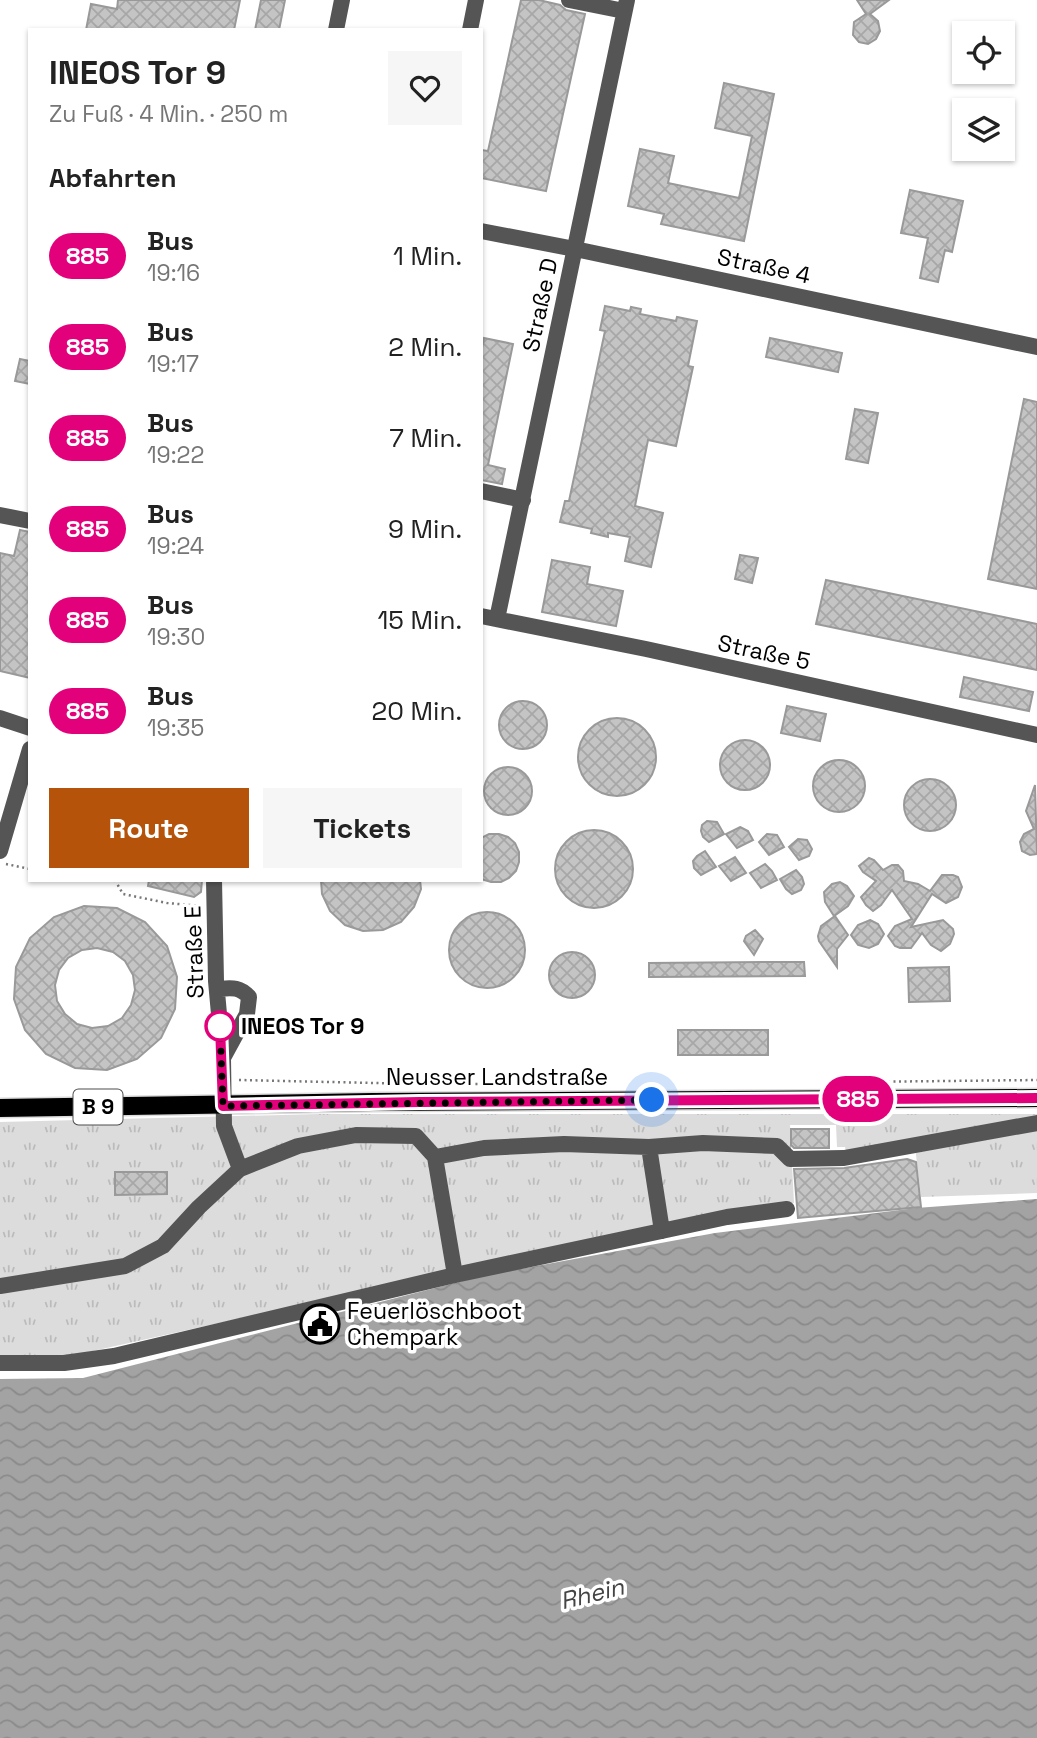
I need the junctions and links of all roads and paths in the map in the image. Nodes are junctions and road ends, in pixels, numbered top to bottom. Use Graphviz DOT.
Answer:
graph roads {
  1 [pos="342,0"];
  2 [pos="476,0"];
  3 [pos="569,0"];
  4 [pos="626,5"];
  5 [pos="336,28"];
  6 [pos="470,28"];
  7 [pos="483,231"];
  8 [pos="575,249"];
  9 [pos="1037,347"];
  10 [pos="483,491"];
  11 [pos="523,500"];
  12 [pos="0,515"];
  13 [pos="28,522"];
  14 [pos="489,618"];
  15 [pos="0,718"];
  16 [pos="28,727"];
  17 [pos="1037,735"];
  18 [pos="28,756"];
  19 [pos="0,851"];
  20 [pos="14,866"];
  21 [pos="28,869"];
  22 [pos="116,882"];
  23 [pos="215,882"];
  24 [pos="215,908"];
  25 [pos="217,989"];
  26 [pos="223,1058"];
  27 [pos="1037,1080"];
  28 [pos="223,1081"];
  29 [pos="846,1082"];
  30 [pos="585,1084"];
  31 [pos="1037,1098"];
  32 [pos="223,1106"];
  33 [pos="0,1108"];
  34 [pos="1037,1123"];
  35 [pos="649,1147"];
  36 [pos="435,1157"];
  37 [pos="240,1170"];
  38 [pos="788,1209"];
  39 [pos="662,1231"];
  40 [pos="455,1275"];
  41 [pos="0,1286"];
  42 [pos="0,1363"];
  1 -- 5 [label="lane"];
  2 -- 6 [label="lane"];
  3 -- 4 [label="lane"];
  4 -- 8 [label="lane, Straße D"];
  7 -- 8 [label="lane, Straße 4"];
  8 -- 9 [label="lane, Straße 4"];
  8 -- 11 [label="lane, Straße D"];
  10 -- 11 [label="lane"];
  11 -- 14 [label="lane, Straße D"];
  12 -- 13 [label="lane"];
  14 -- 17 [label="lane, Straße 5"];
  15 -- 16 [label="lane"];
  18 -- 19 [label="lane"];
  20 -- 21 [label="path"];
  22 -- 24 [label="path"];
  23 -- 24 [label="lane, Straße E"];
  24 -- 25 [label="lane, Straße E"];
  25 -- 26 [label="lane, Straße E"];
  25 -- 26 [label="lane"];
  26 -- 28 [label="lane, Straße E"];
  27 -- 29 [label="path"];
  28 -- 30 [label="path"];
  28 -- 32 [label="lane, Straße E"];
  31 -- 32 [label="main road, Neusser Landstraße / B 9"];
  32 -- 33 [label="main road, Neusser Landstraße / B 9"];
  32 -- 37 [label="lane, Straße E"];
  34 -- 35 [label="lane"];
  35 -- 36 [label="lane"];
  35 -- 39 [label="lane"];
  36 -- 37 [label="lane"];
  36 -- 40 [label="lane"];
  37 -- 41 [label="lane"];
  38 -- 39 [label="lane"];
  39 -- 40 [label="lane"];
  40 -- 42 [label="lane"];
}
